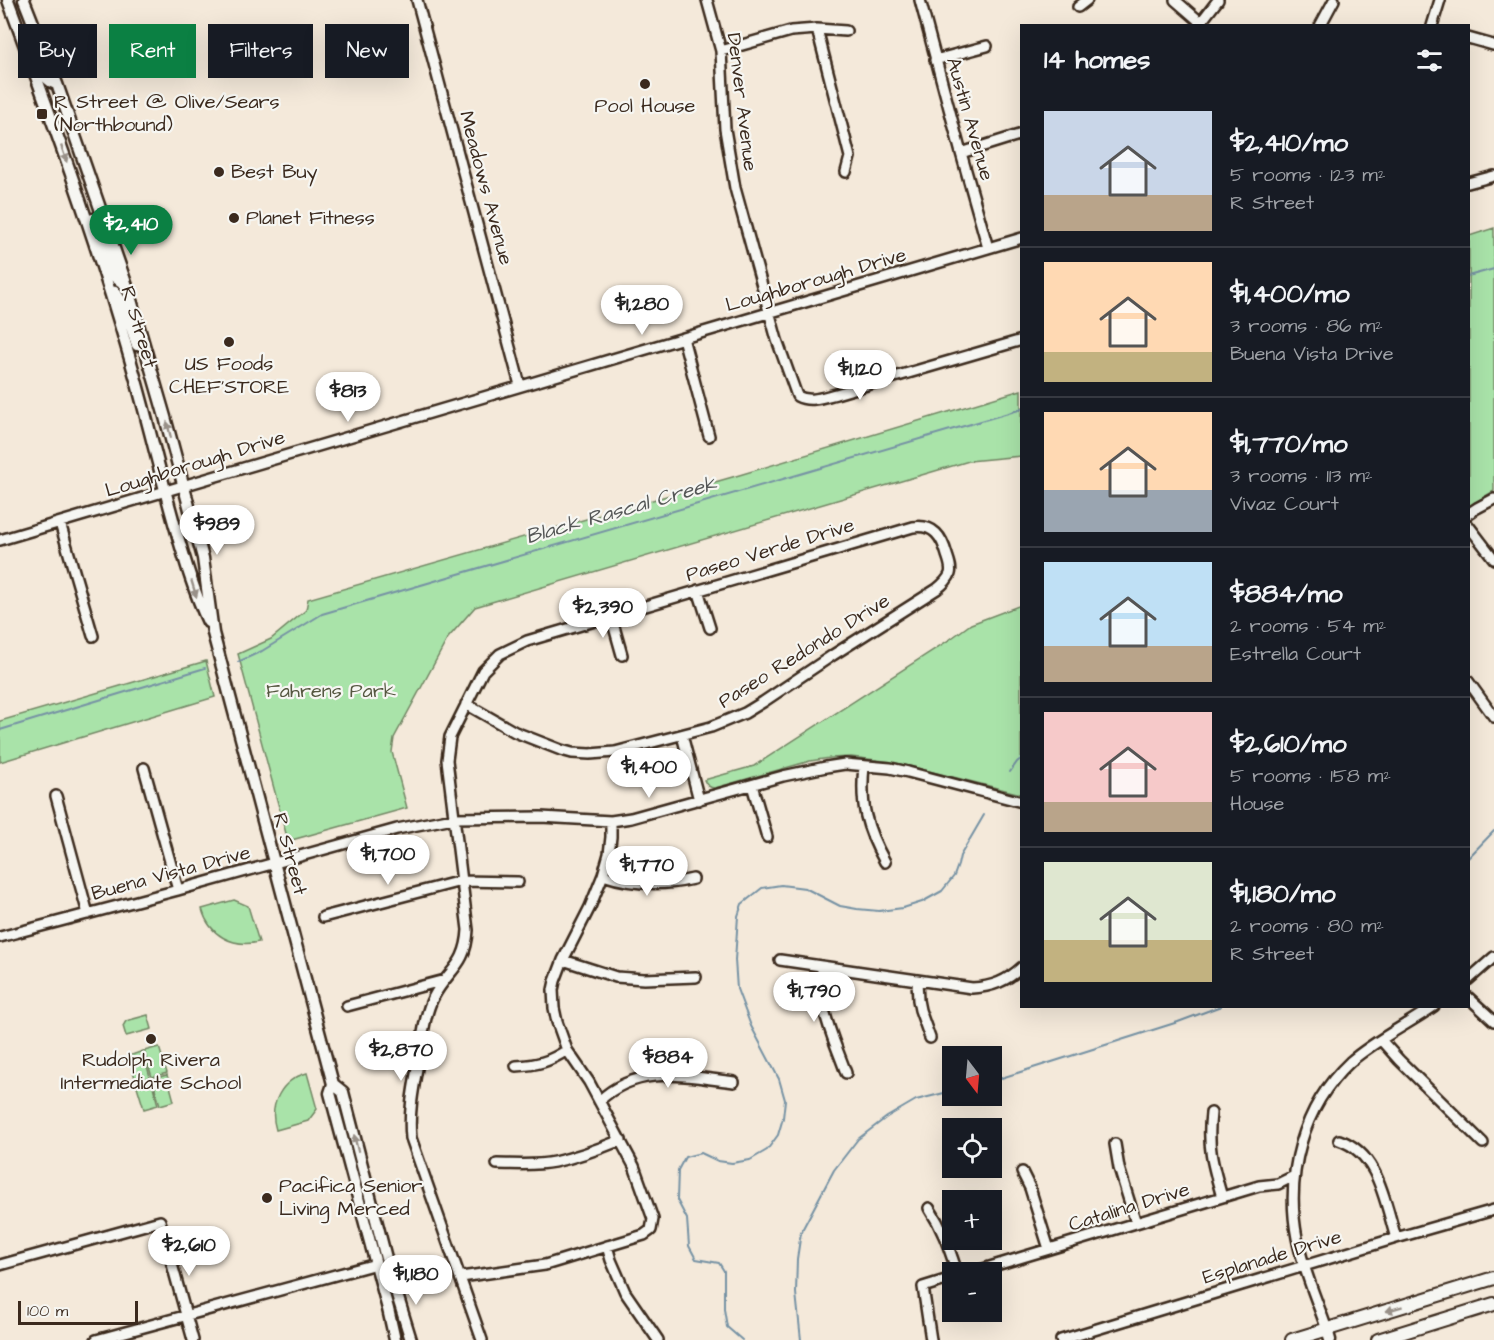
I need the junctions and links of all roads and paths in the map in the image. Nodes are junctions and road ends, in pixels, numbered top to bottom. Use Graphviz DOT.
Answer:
graph roads {
  1 [pos="8,0"];
  2 [pos="24,0"];
  3 [pos="417,0"];
  4 [pos="707,0"];
  5 [pos="920,0"];
  6 [pos="1087,0"];
  7 [pos="1174,0"];
  8 [pos="1218,0"];
  9 [pos="1334,0"];
  10 [pos="1440,0"];
  11 [pos="1078,7"];
  12 [pos="1201,24"];
  13 [pos="1321,24"];
  14 [pos="1433,24"];
  15 [pos="18,27"];
  16 [pos="817,29"];
  17 [pos="846,31"];
  18 [pos="1470,39"];
  19 [pos="1493,45"];
  20 [pos="987,46"];
  21 [pos="721,51"];
  22 [pos="935,60"];
  23 [pos="36,78"];
  24 [pos="46,78"];
  25 [pos="57,84"];
  26 [pos="41,92"];
  27 [pos="1020,135"];
  28 [pos="961,153"];
  29 [pos="81,154"];
  30 [pos="846,172"];
  31 [pos="1494,176"];
  32 [pos="1470,182"];
  33 [pos="84,211"];
  34 [pos="1020,239"];
  35 [pos="988,248"];
  36 [pos="127,286"];
  37 [pos="110,291"];
  38 [pos="770,312"];
  39 [pos="682,338"];
  40 [pos="1020,341"];
  41 [pos="147,356"];
  42 [pos="520,385"];
  43 [pos="709,436"];
  44 [pos="183,487"];
  45 [pos="166,492"];
  46 [pos="1494,499"];
  47 [pos="1470,513"];
  48 [pos="60,522"];
  49 [pos="913,527"];
  50 [pos="1470,528"];
  51 [pos="0,540"];
  52 [pos="1494,559"];
  53 [pos="698,590"];
  54 [pos="611,616"];
  55 [pos="710,628"];
  56 [pos="213,633"];
  57 [pos="93,636"];
  58 [pos="622,655"];
  59 [pos="1470,684"];
  60 [pos="465,704"];
  61 [pos="1494,717"];
  62 [pos="682,735"];
  63 [pos="864,766"];
  64 [pos="144,768"];
  65 [pos="752,785"];
  66 [pos="56,796"];
  67 [pos="699,800"];
  68 [pos="1020,801"];
  69 [pos="453,818"];
  70 [pos="611,821"];
  71 [pos="767,837"];
  72 [pos="885,862"];
  73 [pos="273,863"];
  74 [pos="603,875"];
  75 [pos="693,879"];
  76 [pos="461,881"];
  77 [pos="518,882"];
  78 [pos="178,890"];
  79 [pos="88,914"];
  80 [pos="322,917"];
  81 [pos="0,937"];
  82 [pos="1494,957"];
  83 [pos="563,960"];
  84 [pos="780,960"];
  85 [pos="822,967"];
  86 [pos="1020,969"];
  87 [pos="696,977"];
  88 [pos="1470,978"];
  89 [pos="445,980"];
  90 [pos="917,981"];
  91 [pos="1470,999"];
  92 [pos="347,1006"];
  93 [pos="1431,1008"];
  94 [pos="1494,1021"];
  95 [pos="930,1038"];
  96 [pos="1381,1040"];
  97 [pos="567,1050"];
  98 [pos="516,1066"];
  99 [pos="846,1073"];
  100 [pos="734,1082"];
  101 [pos="333,1084"];
  102 [pos="600,1101"];
  103 [pos="1211,1113"];
  104 [pos="621,1140"];
  105 [pos="1339,1140"];
  106 [pos="1483,1143"];
  107 [pos="1115,1144"];
  108 [pos="497,1164"];
  109 [pos="1022,1172"];
  110 [pos="1294,1176"];
  111 [pos="1222,1197"];
  112 [pos="929,1208"];
  113 [pos="1494,1210"];
  114 [pos="1136,1223"];
  115 [pos="1396,1238"];
  116 [pos="607,1246"];
  117 [pos="1049,1249"];
  118 [pos="954,1262"];
  119 [pos="1002,1263"];
  120 [pos="376,1264"];
  121 [pos="0,1265"];
  122 [pos="1304,1265"];
  123 [pos="461,1277"];
  124 [pos="1494,1278"];
  125 [pos="942,1281"];
  126 [pos="1494,1305"];
  127 [pos="186,1315"];
  128 [pos="1329,1335"];
  129 [pos="96,1340"];
  130 [pos="192,1340"];
  131 [pos="395,1340"];
  132 [pos="411,1340"];
  133 [pos="482,1340"];
  134 [pos="658,1340"];
  135 [pos="931,1340"];
  136 [pos="1061,1340"];
  137 [pos="1292,1340"];
  138 [pos="1378,1340"];
  1 -- 15 [label="street, R Street"];
  2 -- 25 [label="street, R Street"];
  3 -- 42 [label="street, Meadows Avenue"];
  4 -- 21 [label="street, Denver Avenue"];
  5 -- 22 [label="street, Austin Avenue"];
  6 -- 11 [label="street"];
  7 -- 12 [label="street"];
  8 -- 12 [label="street"];
  9 -- 13 [label="street"];
  10 -- 14 [label="street"];
  16 -- 17 [label="street"];
  16 -- 21 [label="street"];
  16 -- 30 [label="street"];
  18 -- 19 [label="street"];
  20 -- 22 [label="street"];
  21 -- 38 [label="street, Denver Avenue"];
  22 -- 28 [label="street, Austin Avenue"];
  23 -- 26 [label="street, R Street"];
  24 -- 25 [label="street"];
  25 -- 29 [label="street, R Street"];
  26 -- 29 [label="street"];
  26 -- 33 [label="street, R Street, one-way"];
  27 -- 28 [label="street"];
  28 -- 35 [label="street, Austin Avenue"];
  29 -- 36 [label="street, R Street"];
  31 -- 32 [label="street"];
  33 -- 36 [label="street"];
  33 -- 37 [label="street, R Street"];
  34 -- 35 [label="street, Loughborough Drive"];
  35 -- 38 [label="street, Loughborough Drive"];
  36 -- 41 [label="street, R Street"];
  37 -- 41 [label="street"];
  37 -- 45 [label="street, R Street"];
  38 -- 39 [label="street, Loughborough Drive"];
  38 -- 40 [label="street, Denver Avenue"];
  39 -- 42 [label="street, Loughborough Drive"];
  39 -- 43 [label="street"];
  44 -- 41 [label="street, R Street, one-way"];
  42 -- 44 [label="street, Loughborough Drive"];
  44 -- 45 [label="street, Loughborough Drive"];
  44 -- 56 [label="street, R Street"];
  45 -- 48 [label="street, Loughborough Drive"];
  45 -- 56 [label="street, R Street, one-way"];
  46 -- 47 [label="street"];
  48 -- 51 [label="street, Loughborough Drive"];
  48 -- 57 [label="street"];
  49 -- 53 [label="street, Paseo Verde Drive"];
  49 -- 62 [label="street, Paseo Redondo Drive"];
  50 -- 52 [label="street"];
  53 -- 54 [label="street, Paseo Verde Drive"];
  53 -- 55 [label="street"];
  54 -- 58 [label="street"];
  54 -- 60 [label="street, Paseo Verde Drive"];
  56 -- 73 [label="street, R Street"];
  59 -- 61 [label="street"];
  60 -- 62 [label="street, Paseo Redondo Drive"];
  60 -- 69 [label="street, Paseo Verde Drive"];
  62 -- 67 [label="street"];
  63 -- 65 [label="street, Buena Vista Drive"];
  63 -- 68 [label="street, Buena Vista Drive"];
  63 -- 72 [label="street"];
  64 -- 78 [label="street"];
  65 -- 67 [label="street, Buena Vista Drive"];
  65 -- 71 [label="street"];
  66 -- 79 [label="street"];
  67 -- 70 [label="street, Buena Vista Drive"];
  69 -- 70 [label="street, Buena Vista Drive"];
  69 -- 73 [label="street, Buena Vista Drive"];
  69 -- 76 [label="street, Paseo Verde Drive"];
  70 -- 74 [label="street"];
  73 -- 78 [label="street, Buena Vista Drive"];
  73 -- 101 [label="street, R Street"];
  74 -- 75 [label="street"];
  74 -- 83 [label="street"];
  76 -- 77 [label="street"];
  76 -- 80 [label="street"];
  76 -- 89 [label="street, Paseo Verde Drive"];
  78 -- 79 [label="street, Buena Vista Drive"];
  79 -- 81 [label="street, Buena Vista Drive"];
  82 -- 88 [label="street"];
  83 -- 87 [label="street"];
  83 -- 97 [label="street"];
  84 -- 85 [label="street"];
  85 -- 90 [label="street"];
  85 -- 99 [label="street"];
  86 -- 90 [label="street"];
  89 -- 92 [label="street"];
  89 -- 123 [label="street, Paseo Verde Drive"];
  90 -- 95 [label="street"];
  91 -- 94 [label="street"];
  93 -- 96 [label="street"];
  96 -- 106 [label="street"];
  96 -- 110 [label="street"];
  97 -- 98 [label="street"];
  97 -- 102 [label="street"];
  100 -- 102 [label="street"];
  101 -- 120 [label="street, R Street"];
  132 -- 101 [label="street, R Street, one-way"];
  102 -- 104 [label="street"];
  103 -- 111 [label="street"];
  104 -- 108 [label="street"];
  104 -- 116 [label="street"];
  105 -- 115 [label="street"];
  107 -- 114 [label="street"];
  109 -- 117 [label="street"];
  110 -- 111 [label="street, Catalina Drive"];
  110 -- 122 [label="street"];
  111 -- 114 [label="street, Catalina Drive"];
  112 -- 118 [label="street"];
  113 -- 115 [label="street, Esplanade Drive"];
  114 -- 117 [label="street, Catalina Drive"];
  115 -- 122 [label="street, Esplanade Drive"];
  116 -- 123 [label="street"];
  116 -- 134 [label="street"];
  117 -- 119 [label="street, Catalina Drive"];
  120 -- 127 [label="street"];
  120 -- 131 [label="street, R Street"];
  121 -- 127 [label="street"];
  122 -- 128 [label="street"];
  122 -- 136 [label="street, Esplanade Drive"];
  123 -- 133 [label="street, Paseo Verde Drive"];
  124 -- 128 [label="main road, one-way"];
  125 -- 135 [label="street"];
  126 -- 138 [label="main road"];
  127 -- 129 [label="street"];
  127 -- 130 [label="street"];
  128 -- 137 [label="main road"];
}
